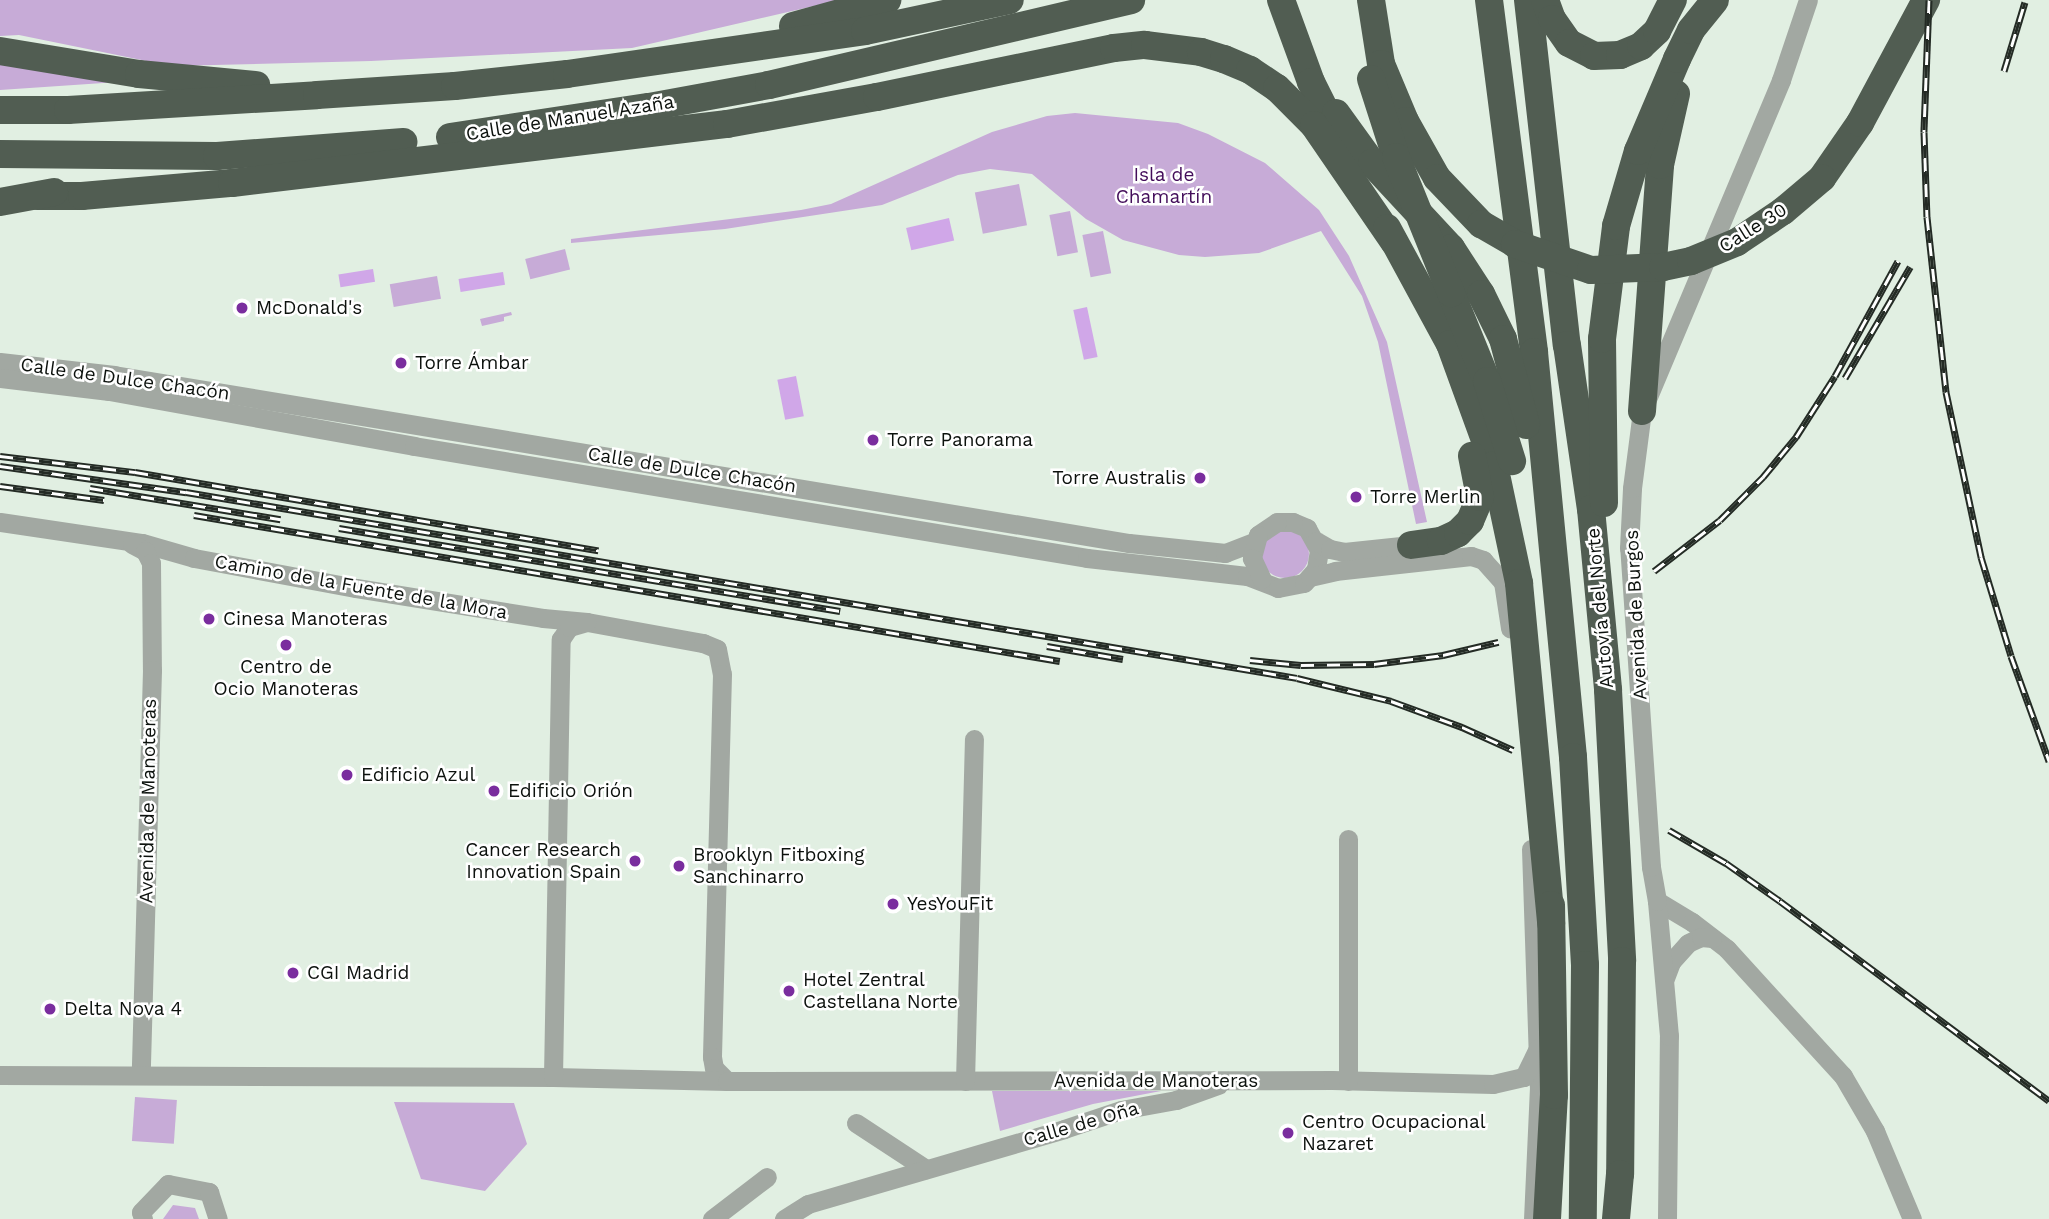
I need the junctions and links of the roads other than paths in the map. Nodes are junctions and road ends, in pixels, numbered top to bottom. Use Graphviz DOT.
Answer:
graph roads {
  1 [pos="887,0"];
  2 [pos="1010,0"];
  3 [pos="1131,0"];
  4 [pos="1282,0"];
  5 [pos="1489,0"];
  6 [pos="1528,0"];
  7 [pos="1545,0"];
  8 [pos="1673,0"];
  9 [pos="1716,0"];
  10 [pos="1808,0"];
  11 [pos="1926,0"];
  12 [pos="1371,8"];
  13 [pos="0,51"];
  14 [pos="659,61"];
  15 [pos="1277,88"];
  16 [pos="317,95"];
  17 [pos="0,110"];
  18 [pos="783,113"];
  19 [pos="525,127"];
  20 [pos="290,153"];
  21 [pos="0,154"];
  22 [pos="37,195"];
  23 [pos="0,202"];
  24 [pos="1394,242"];
  25 [pos="0,362"];
  26 [pos="0,378"];
  27 [pos="1642,411"];
  28 [pos="456,432"];
  29 [pos="453,452"];
  30 [pos="601,455"];
  31 [pos="600,476"];
  32 [pos="765,493"];
  33 [pos="926,519"];
  34 [pos="0,522"];
  35 [pos="1089,537"];
  36 [pos="125,541"];
  37 [pos="1317,541"];
  38 [pos="1254,542"];
  39 [pos="1411,545"];
  40 [pos="1087,558"];
  41 [pos="1556,569"];
  42 [pos="1310,578"];
  43 [pos="1262,579"];
  44 [pos="1599,585"];
  45 [pos="587,622"];
  46 [pos="1531,705"];
  47 [pos="974,739"];
  48 [pos="1530,828"];
  49 [pos="1348,839"];
  50 [pos="1657,901"];
  51 [pos="1551,924"];
  52 [pos="1712,938"];
  53 [pos="1664,979"];
  54 [pos="1538,1048"];
  55 [pos="712,1057"];
  56 [pos="0,1075"];
  57 [pos="141,1075"];
  58 [pos="553,1077"];
  59 [pos="695,1080"];
  60 [pos="1151,1080"];
  61 [pos="1278,1080"];
  62 [pos="727,1081"];
  63 [pos="965,1081"];
  64 [pos="1348,1081"];
  65 [pos="1493,1084"];
  66 [pos="1197,1093"];
  67 [pos="856,1123"];
  68 [pos="1538,1148"];
  69 [pos="926,1169"];
  70 [pos="767,1177"];
  71 [pos="143,1219"];
  72 [pos="218,1219"];
  73 [pos="712,1219"];
  74 [pos="784,1219"];
  75 [pos="1533,1219"];
  76 [pos="1547,1219"];
  77 [pos="1583,1219"];
  78 [pos="1616,1219"];
  79 [pos="1667,1219"];
  80 [pos="1912,1219"];
  1 -- 14 [label="highway"];
  2 -- 14 [label="highway"];
  3 -- 19 [label="highway, Calle de Manuel Azaña"];
  4 -- 24 [label="highway"];
  4 -- 41 [label="highway"];
  5 -- 41 [label="highway, Autovía del Norte"];
  6 -- 44 [label="highway, Autovía del Norte"];
  7 -- 8 [label="highway"];
  9 -- 27 [label="highway"];
  9 -- 44 [label="highway"];
  10 -- 27 [label="street, Avenida de Burgos"];
  11 -- 12 [label="highway, Calle 30, bridge"];
  12 -- 51 [label="highway, bridge"];
  13 -- 16 [label="highway"];
  14 -- 16 [label="highway"];
  15 -- 18 [label="highway"];
  15 -- 24 [label="highway"];
  15 -- 39 [label="highway"];
  16 -- 17 [label="highway"];
  18 -- 19 [label="highway"];
  18 -- 22 [label="highway"];
  19 -- 20 [label="highway, Calle de Manuel Azaña"];
  20 -- 21 [label="highway, Calle de Manuel Azaña"];
  20 -- 22 [label="highway"];
  22 -- 23 [label="highway"];
  24 -- 46 [label="highway"];
  25 -- 28 [label="street, Calle de Dulce Chacón"];
  26 -- 29 [label="street, Calle de Dulce Chacón"];
  27 -- 50 [label="street, Avenida de Burgos"];
  28 -- 29 [label="street"];
  28 -- 30 [label="street, Calle de Dulce Chacón"];
  29 -- 31 [label="street, Calle de Dulce Chacón"];
  30 -- 31 [label="street"];
  30 -- 32 [label="street, Calle de Dulce Chacón"];
  31 -- 32 [label="street, Calle de Dulce Chacón"];
  32 -- 33 [label="street, Calle de Dulce Chacón"];
  33 -- 35 [label="street, Calle de Dulce Chacón"];
  33 -- 40 [label="street, Calle de Dulce Chacón"];
  34 -- 36 [label="street, Camino de la Fuente de la Mora"];
  35 -- 38 [label="street, Calle de Dulce Chacón"];
  35 -- 40 [label="street"];
  36 -- 45 [label="street, Camino de la Fuente de la Mora"];
  36 -- 57 [label="street, Avenida de Manoteras"];
  37 -- 38 [label="street"];
  37 -- 39 [label="street"];
  37 -- 42 [label="street"];
  38 -- 43 [label="street"];
  40 -- 43 [label="street, Calle de Dulce Chacón"];
  41 -- 77 [label="highway, Autovía del Norte"];
  42 -- 43 [label="street"];
  42 -- 48 [label="street"];
  44 -- 78 [label="highway, Autovía del Norte"];
  45 -- 55 [label="street, Camino de la Fuente de la Mora"];
  45 -- 58 [label="street"];
  46 -- 48 [label="highway"];
  46 -- 51 [label="highway"];
  47 -- 63 [label="street"];
  48 -- 54 [label="street"];
  49 -- 64 [label="street"];
  50 -- 52 [label="street"];
  50 -- 53 [label="street, Avenida de Burgos"];
  51 -- 76 [label="highway"];
  52 -- 53 [label="street"];
  52 -- 80 [label="street"];
  53 -- 79 [label="street, Avenida de Burgos"];
  54 -- 65 [label="street, Avenida de Manoteras"];
  54 -- 68 [label="street"];
  55 -- 59 [label="street"];
  55 -- 62 [label="street"];
  56 -- 57 [label="street, Avenida de Manoteras"];
  57 -- 58 [label="street, Avenida de Manoteras"];
  58 -- 59 [label="street, Avenida de Manoteras"];
  59 -- 62 [label="street, Avenida de Manoteras"];
  60 -- 61 [label="street, Avenida de Manoteras"];
  60 -- 63 [label="street, Avenida de Manoteras"];
  60 -- 66 [label="street"];
  61 -- 64 [label="street, Avenida de Manoteras"];
  61 -- 66 [label="street, Calle de Oña"];
  62 -- 63 [label="street, Avenida de Manoteras"];
  64 -- 65 [label="street, Avenida de Manoteras"];
  64 -- 66 [label="street"];
  65 -- 68 [label="street, Avenida de Manoteras"];
  66 -- 69 [label="street, Calle de Oña"];
  67 -- 69 [label="street"];
  68 -- 75 [label="street"];
  69 -- 74 [label="street, Calle de Oña"];
  70 -- 73 [label="street"];
  71 -- 72 [label="street"];
}
